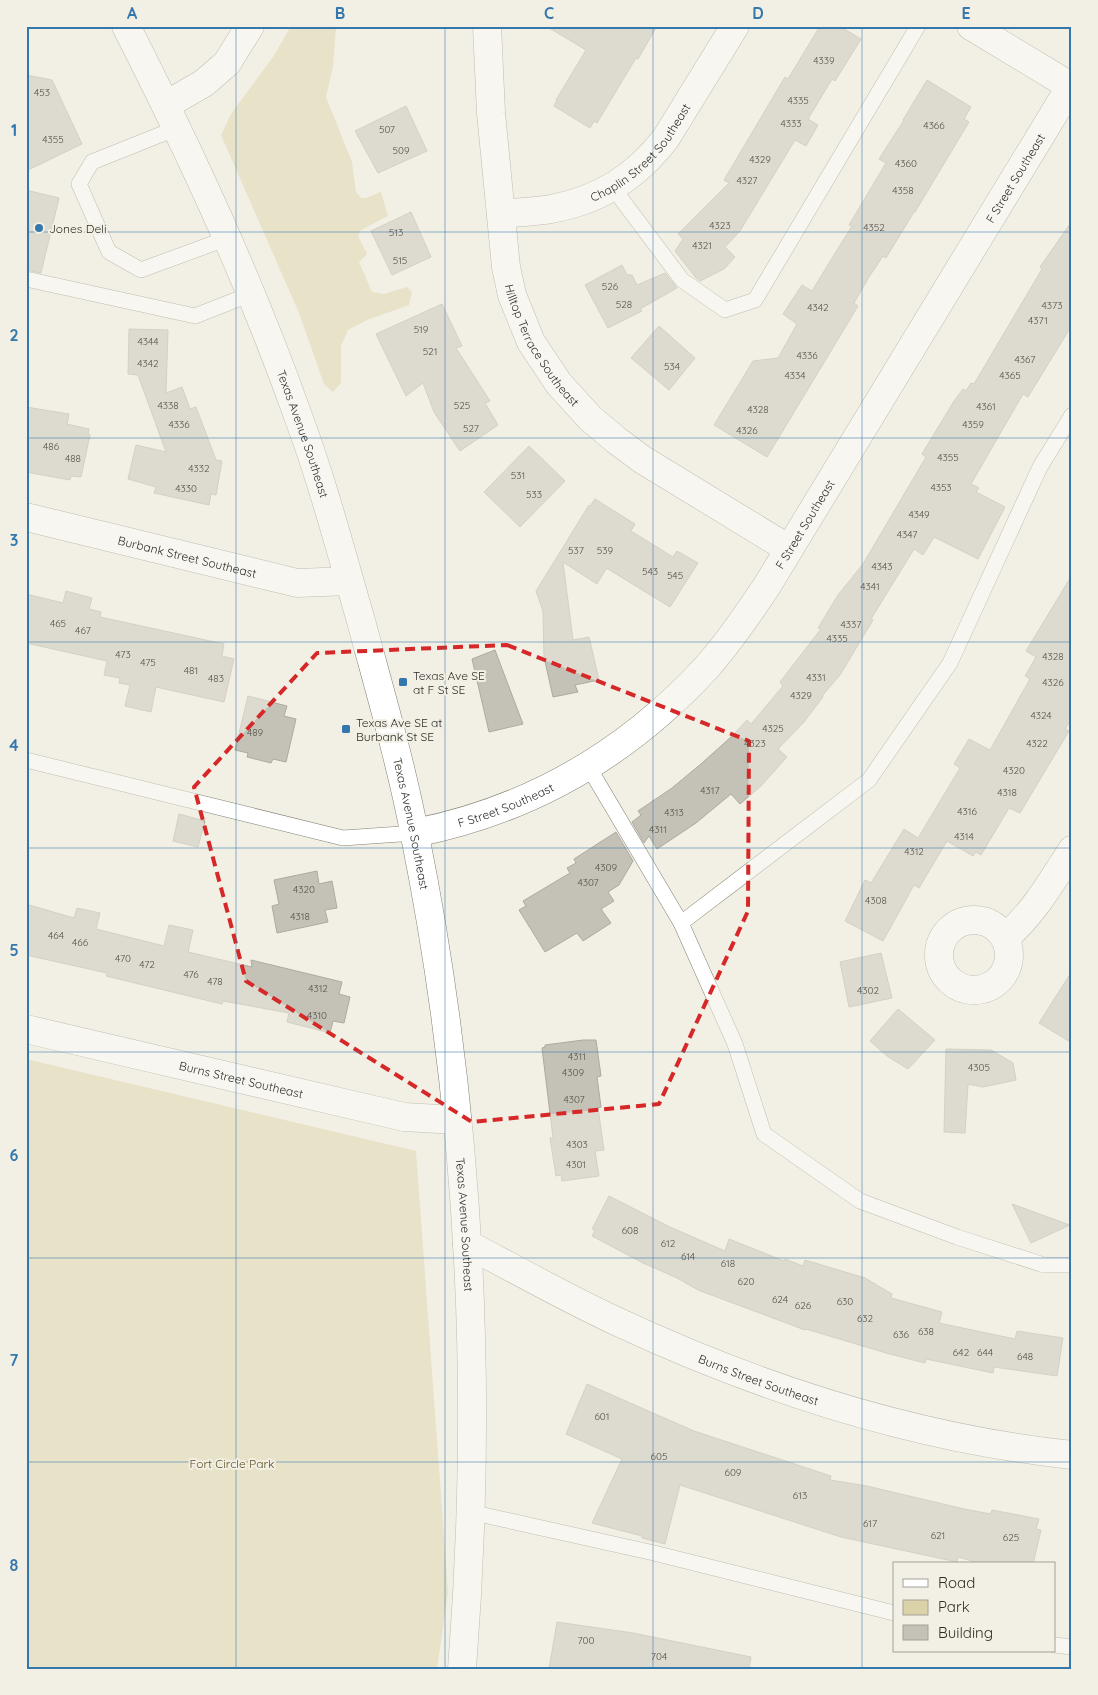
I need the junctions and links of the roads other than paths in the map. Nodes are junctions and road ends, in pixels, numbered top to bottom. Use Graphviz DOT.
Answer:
graph roads {
  1 [pos="126,26"];
  2 [pos="250,26"];
  3 [pos="488,26"];
  4 [pos="735,26"];
  5 [pos="918,26"];
  6 [pos="970,26"];
  7 [pos="1071,86"];
  8 [pos="172,116"];
  9 [pos="613,188"];
  10 [pos="501,214"];
  11 [pos="228,238"];
  12 [pos="26,279"];
  13 [pos="251,294"];
  14 [pos="1072,415"];
  15 [pos="26,517"];
  16 [pos="789,549"];
  17 [pos="349,580"];
  18 [pos="26,760"];
  19 [pos="588,766"];
  20 [pos="415,833"];
  21 [pos="1072,850"];
  22 [pos="681,923"];
  23 [pos="1005,938"];
  24 [pos="26,1029"];
  25 [pos="457,1120"];
  26 [pos="467,1244"];
  27 [pos="1072,1265"];
  28 [pos="1072,1455"];
  29 [pos="470,1512"];
  30 [pos="893,1613"];
  31 [pos="1056,1645"];
  32 [pos="1072,1648"];
  33 [pos="462,1669"];
  1 -- 8 [label="street, Texas Avenue Southeast"];
  2 -- 8 [label="street"];
  3 -- 10 [label="street, Hilltop Terrace Southeast"];
  4 -- 9 [label="street, Chaplin Street Southeast"];
  5 -- 9 [label="lane"];
  6 -- 7 [label="street"];
  7 -- 16 [label="street, F Street Southeast"];
  8 -- 11 [label="street, Texas Avenue Southeast"];
  8 -- 11 [label="lane"];
  9 -- 10 [label="street, Chaplin Street Southeast"];
  10 -- 16 [label="street, Hilltop Terrace Southeast"];
  11 -- 13 [label="street, Texas Avenue Southeast"];
  12 -- 13 [label="lane"];
  13 -- 17 [label="street, Texas Avenue Southeast"];
  14 -- 22 [label="lane"];
  15 -- 17 [label="street, Burbank Street Southeast"];
  16 -- 19 [label="street, F Street Southeast"];
  17 -- 20 [label="street, Texas Avenue Southeast"];
  18 -- 20 [label="lane"];
  19 -- 20 [label="street, F Street Southeast"];
  19 -- 22 [label="lane"];
  20 -- 25 [label="street, Texas Avenue Southeast"];
  21 -- 23 [label="street"];
  22 -- 27 [label="lane"];
  24 -- 25 [label="street, Burns Street Southeast"];
  25 -- 26 [label="street, Texas Avenue Southeast"];
  26 -- 28 [label="street, Burns Street Southeast"];
  26 -- 29 [label="street, Texas Avenue Southeast"];
  29 -- 30 [label="lane"];
  29 -- 33 [label="street, Texas Avenue Southeast"];
  31 -- 32 [label="lane"];
}
